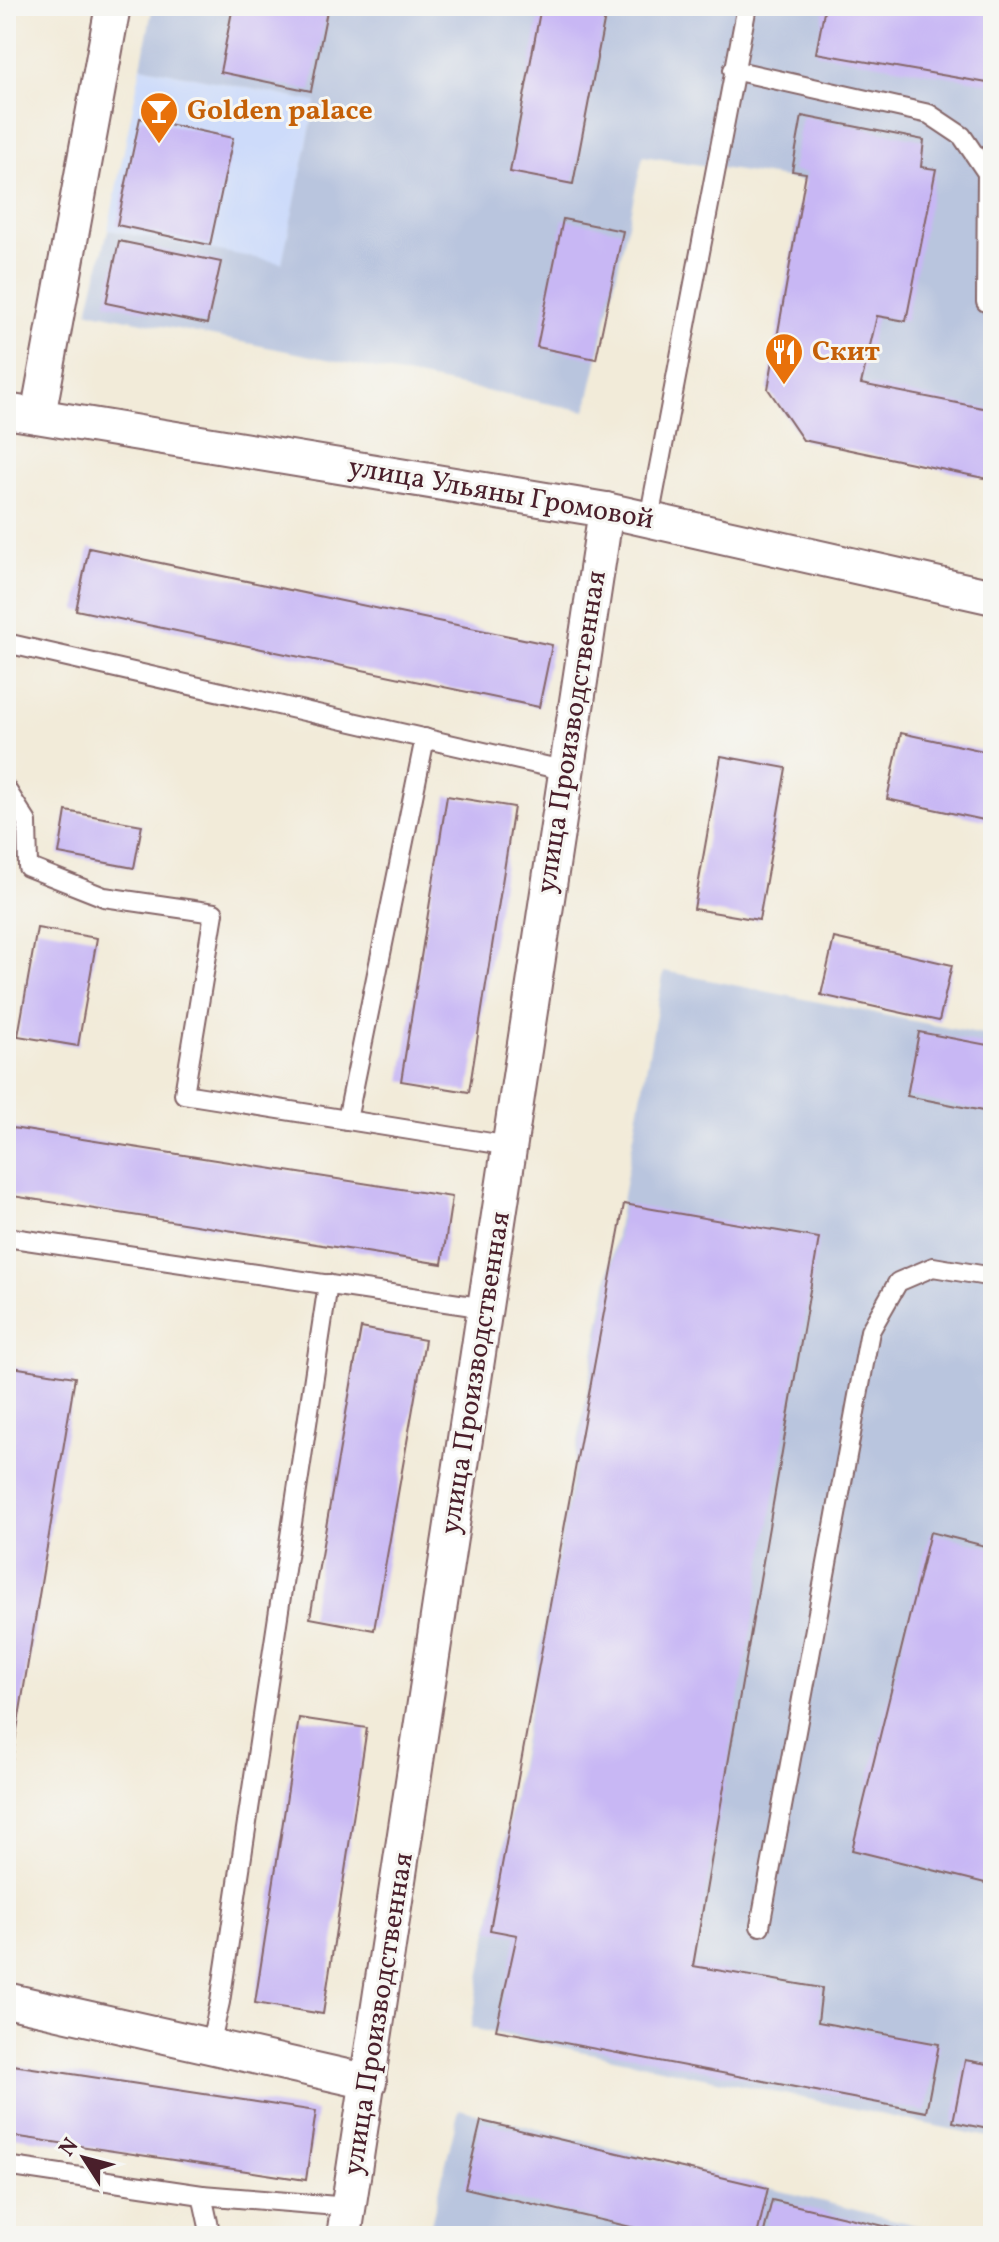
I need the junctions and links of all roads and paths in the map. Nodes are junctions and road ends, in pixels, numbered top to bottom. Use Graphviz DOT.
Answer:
graph roads {
  1 [pos="113,6"];
  2 [pos="747,6"];
  3 [pos="733,70"];
  4 [pos="986,302"];
  5 [pos="22,414"];
  6 [pos="606,510"];
  7 [pos="649,519"];
  8 [pos="993,597"];
  9 [pos="6,643"];
  10 [pos="425,738"];
  11 [pos="567,771"];
  12 [pos="6,789"];
  13 [pos="347,1120"];
  14 [pos="510,1146"];
  15 [pos="6,1237"];
  16 [pos="993,1277"];
  17 [pos="328,1284"];
  18 [pos="486,1308"];
  19 [pos="760,1926"];
  20 [pos="6,2000"];
  21 [pos="210,2046"];
  22 [pos="369,2082"];
  23 [pos="6,2166"];
  24 [pos="202,2195"];
  25 [pos="347,2221"];
  26 [pos="211,2236"];
  1 -- 5 [label="street"];
  2 -- 3 [label="lane"];
  3 -- 4 [label="lane"];
  3 -- 7 [label="lane"];
  5 -- 6 [label="street, улица Ульяны Громовой"];
  6 -- 7 [label="street, улица Ульяны Громовой"];
  6 -- 11 [label="street, улица Производственная"];
  7 -- 8 [label="street, улица Ульяны Громовой"];
  9 -- 10 [label="lane"];
  10 -- 11 [label="lane"];
  10 -- 13 [label="lane"];
  11 -- 14 [label="street, улица Производственная"];
  12 -- 13 [label="lane"];
  13 -- 14 [label="lane"];
  14 -- 18 [label="street, улица Производственная"];
  15 -- 17 [label="lane"];
  16 -- 19 [label="lane"];
  17 -- 18 [label="lane"];
  17 -- 21 [label="lane"];
  18 -- 22 [label="street, улица Производственная"];
  20 -- 21 [label="street"];
  21 -- 22 [label="street"];
  22 -- 25 [label="street, улица Производственная"];
  23 -- 24 [label="lane"];
  24 -- 25 [label="lane"];
  24 -- 26 [label="lane"];
}
